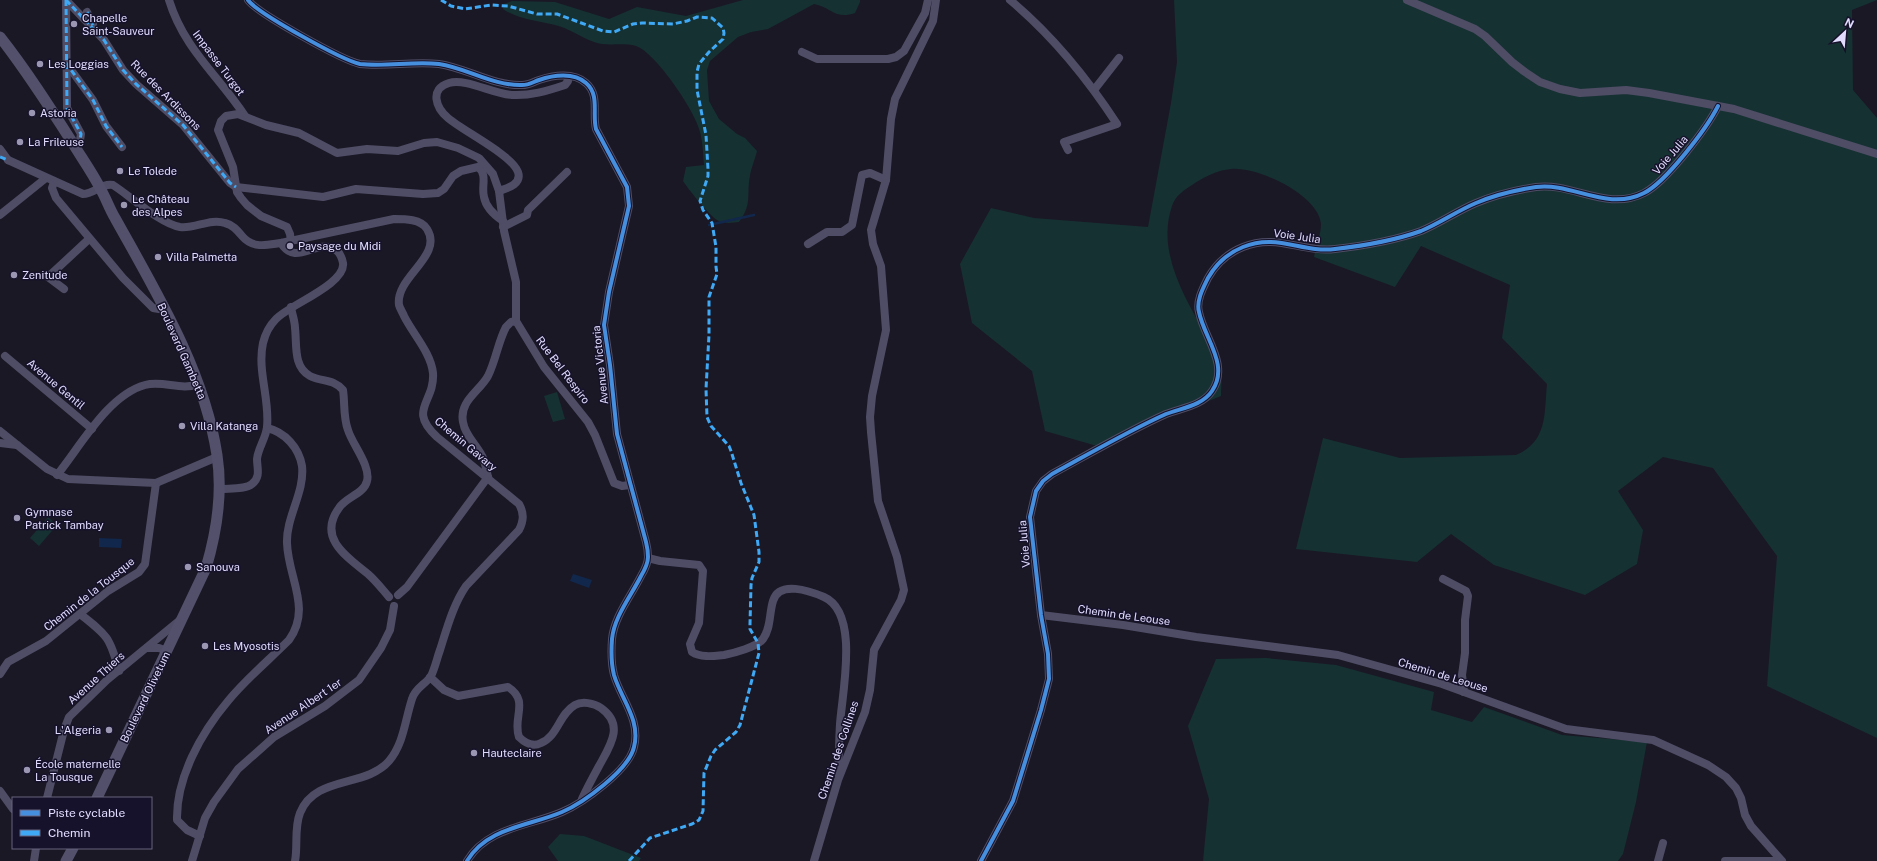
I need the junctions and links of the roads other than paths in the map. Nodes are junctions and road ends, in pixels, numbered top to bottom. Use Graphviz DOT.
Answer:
graph roads {
  1 [pos="66,0"];
  2 [pos="169,0"];
  3 [pos="248,0"];
  4 [pos="928,0"];
  5 [pos="936,0"];
  6 [pos="1010,0"];
  7 [pos="1407,0"];
  8 [pos="87,12"];
  9 [pos="97,32"];
  10 [pos="0,37"];
  11 [pos="802,52"];
  12 [pos="1119,58"];
  13 [pos="66,63"];
  14 [pos="567,76"];
  15 [pos="1094,90"];
  16 [pos="1718,106"];
  17 [pos="245,116"];
  18 [pos="122,147"];
  19 [pos="0,148"];
  20 [pos="1068,150"];
  21 [pos="77,151"];
  22 [pos="1877,154"];
  23 [pos="4,161"];
  24 [pos="567,172"];
  25 [pos="46,178"];
  26 [pos="886,180"];
  27 [pos="54,182"];
  28 [pos="236,187"];
  29 [pos="100,188"];
  30 [pos="499,191"];
  31 [pos="0,215"];
  32 [pos="503,224"];
  33 [pos="90,239"];
  34 [pos="291,241"];
  35 [pos="281,243"];
  36 [pos="808,244"];
  37 [pos="64,289"];
  38 [pos="291,307"];
  39 [pos="165,310"];
  40 [pos="516,321"];
  41 [pos="5,356"];
  42 [pos="199,384"];
  43 [pos="267,428"];
  44 [pos="92,429"];
  45 [pos="0,432"];
  46 [pos="0,443"];
  47 [pos="18,445"];
  48 [pos="217,457"];
  49 [pos="57,475"];
  50 [pos="488,477"];
  51 [pos="156,483"];
  52 [pos="629,484"];
  53 [pos="220,489"];
  54 [pos="648,558"];
  55 [pos="1443,579"];
  56 [pos="398,595"];
  57 [pos="389,597"];
  58 [pos="394,606"];
  59 [pos="80,614"];
  60 [pos="1041,615"];
  61 [pos="184,617"];
  62 [pos="147,648"];
  63 [pos="167,651"];
  64 [pos="119,671"];
  65 [pos="0,674"];
  66 [pos="430,677"];
  67 [pos="1464,692"];
  68 [pos="838,780"];
  69 [pos="0,791"];
  70 [pos="47,797"];
  71 [pos="97,797"];
  72 [pos="580,801"];
  73 [pos="12,808"];
  74 [pos="200,836"];
  75 [pos="1663,843"];
  76 [pos="36,849"];
  77 [pos="72,849"];
  78 [pos="34,861"];
  79 [pos="66,861"];
  80 [pos="192,861"];
  81 [pos="295,861"];
  82 [pos="467,861"];
  83 [pos="814,861"];
  84 [pos="981,861"];
  85 [pos="1658,861"];
  86 [pos="1725,861"];
  87 [pos="1782,861"];
  1 -- 9 [label="street, Rue des Ardissons"];
  1 -- 13 [label="street"];
  2 -- 17 [label="street, Impasse Turgot"];
  3 -- 14 [label="street, Avenue Victoria"];
  4 -- 11 [label="street"];
  5 -- 26 [label="street, Chemin des Collines"];
  6 -- 15 [label="street"];
  7 -- 16 [label="street"];
  8 -- 9 [label="street"];
  9 -- 28 [label="street, Rue des Ardissons"];
  10 -- 21 [label="main road, Boulevard Gambetta"];
  12 -- 15 [label="street"];
  13 -- 18 [label="street"];
  13 -- 21 [label="street"];
  14 -- 30 [label="street"];
  14 -- 52 [label="street, Avenue Victoria"];
  15 -- 20 [label="street"];
  16 -- 22 [label="street"];
  16 -- 60 [label="street, Voie Julia"];
  17 -- 28 [label="street"];
  17 -- 30 [label="street"];
  19 -- 23 [label="street"];
  21 -- 29 [label="main road, Boulevard Gambetta"];
  23 -- 25 [label="street"];
  24 -- 32 [label="street"];
  25 -- 27 [label="street"];
  25 -- 31 [label="street"];
  26 -- 36 [label="street"];
  26 -- 68 [label="street, Chemin des Collines"];
  27 -- 29 [label="street"];
  27 -- 33 [label="street"];
  28 -- 32 [label="street"];
  28 -- 34 [label="street"];
  29 -- 35 [label="street"];
  29 -- 39 [label="main road, Boulevard Gambetta"];
  30 -- 32 [label="street"];
  32 -- 40 [label="street"];
  33 -- 37 [label="street"];
  33 -- 39 [label="street"];
  34 -- 35 [label="street"];
  34 -- 50 [label="street, Chemin Gavary"];
  35 -- 38 [label="street"];
  38 -- 43 [label="street"];
  38 -- 57 [label="street"];
  39 -- 42 [label="main road, Boulevard Gambetta"];
  40 -- 50 [label="street"];
  40 -- 52 [label="street, Rue Bel Respiro"];
  41 -- 44 [label="street, Avenue Gentil"];
  42 -- 44 [label="street"];
  42 -- 48 [label="main road, Boulevard Gambetta"];
  43 -- 53 [label="street"];
  43 -- 74 [label="street"];
  44 -- 49 [label="street"];
  45 -- 46 [label="street"];
  45 -- 47 [label="street"];
  46 -- 47 [label="street"];
  47 -- 49 [label="street"];
  48 -- 51 [label="street"];
  48 -- 53 [label="main road, Boulevard Gambetta"];
  49 -- 51 [label="street"];
  50 -- 56 [label="street"];
  50 -- 66 [label="street, Chemin Gavary"];
  51 -- 59 [label="street, Chemin de la Tousque"];
  52 -- 54 [label="street, Avenue Victoria"];
  53 -- 61 [label="main road, Boulevard Gambetta"];
  54 -- 68 [label="street"];
  54 -- 72 [label="street"];
  55 -- 67 [label="street"];
  56 -- 57 [label="street"];
  56 -- 58 [label="street"];
  57 -- 58 [label="street"];
  58 -- 74 [label="street, Avenue Albert 1er"];
  59 -- 64 [label="street"];
  59 -- 65 [label="street, Chemin de la Tousque"];
  60 -- 67 [label="street, Chemin de Leouse"];
  60 -- 84 [label="street, Voie Julia"];
  61 -- 62 [label="street, Avenue Thiers"];
  61 -- 63 [label="main road, Boulevard Olivetum"];
  62 -- 63 [label="street"];
  62 -- 64 [label="street, Avenue Thiers"];
  63 -- 71 [label="main road, Boulevard Olivetum"];
  64 -- 70 [label="street, Avenue Thiers"];
  66 -- 72 [label="street"];
  66 -- 81 [label="street"];
  67 -- 87 [label="street, Chemin de Leouse"];
  68 -- 83 [label="street, Chemin des Collines"];
  69 -- 73 [label="street"];
  72 -- 82 [label="street"];
  74 -- 80 [label="street, Avenue Albert 1er"];
  75 -- 85 [label="street"];
  76 -- 78 [label="street"];
  77 -- 79 [label="main road"];
  86 -- 87 [label="street"];
}
